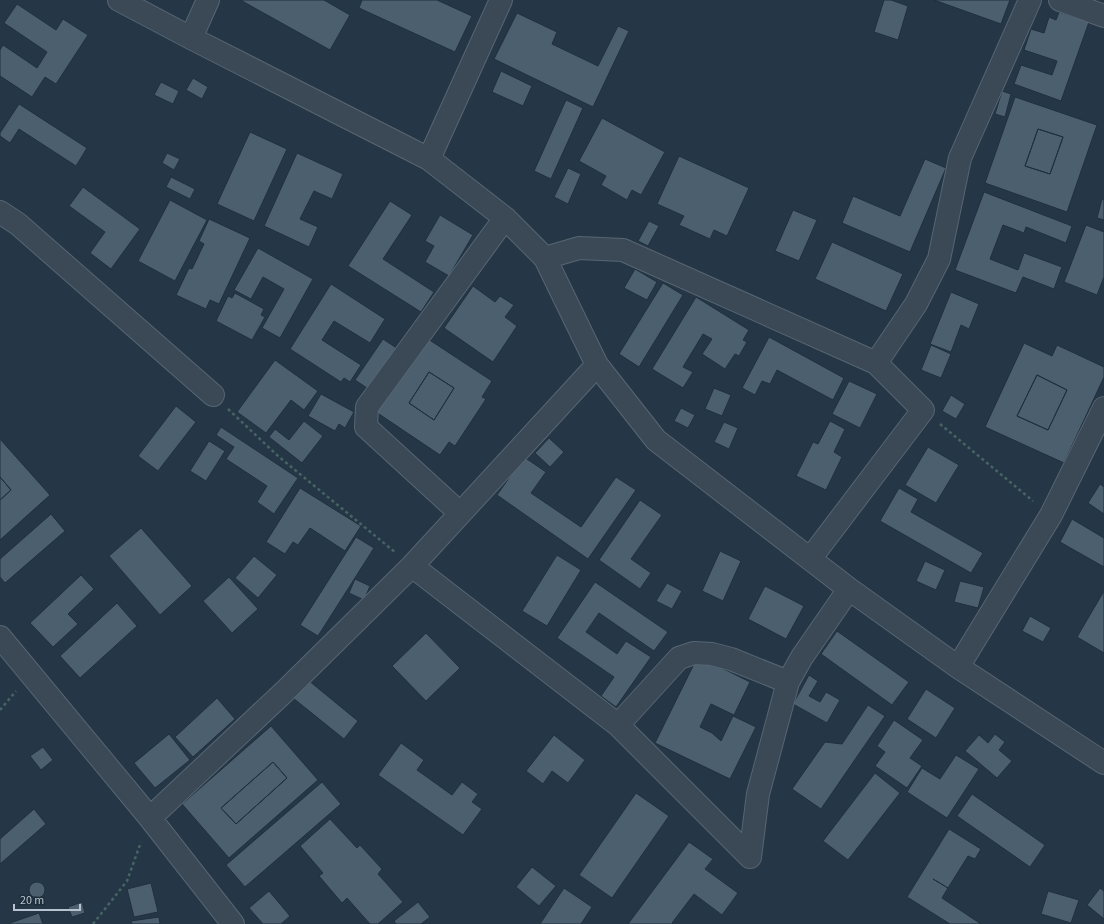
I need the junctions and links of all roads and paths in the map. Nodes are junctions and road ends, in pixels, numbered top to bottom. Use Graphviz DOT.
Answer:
graph roads {
  1 [pos="120,0"];
  2 [pos="208,0"];
  3 [pos="501,0"];
  4 [pos="1030,0"];
  5 [pos="1060,0"];
  6 [pos="1104,16"];
  7 [pos="191,38"];
  8 [pos="429,159"];
  9 [pos="0,212"];
  10 [pos="505,218"];
  11 [pos="545,258"];
  12 [pos="876,363"];
  13 [pos="597,365"];
  14 [pos="213,395"];
  15 [pos="1104,408"];
  16 [pos="923,410"];
  17 [pos="460,513"];
  18 [pos="1051,515"];
  19 [pos="810,560"];
  20 [pos="412,566"];
  21 [pos="849,590"];
  22 [pos="0,637"];
  23 [pos="958,667"];
  24 [pos="788,682"];
  25 [pos="618,725"];
  26 [pos="1104,763"];
  27 [pos="150,818"];
  28 [pos="93,924"];
  29 [pos="233,924"];
  1 -- 7 [label="street"];
  2 -- 7 [label="street"];
  3 -- 8 [label="street"];
  4 -- 12 [label="street"];
  5 -- 6 [label="street"];
  7 -- 8 [label="street"];
  8 -- 10 [label="street"];
  9 -- 14 [label="street"];
  10 -- 11 [label="street"];
  10 -- 17 [label="street"];
  11 -- 12 [label="street"];
  11 -- 13 [label="street"];
  12 -- 16 [label="street"];
  13 -- 17 [label="street"];
  13 -- 19 [label="street"];
  14 -- 20 [label="path"];
  15 -- 18 [label="street"];
  16 -- 18 [label="path"];
  16 -- 19 [label="street"];
  17 -- 20 [label="street"];
  18 -- 23 [label="street"];
  19 -- 21 [label="street"];
  20 -- 25 [label="street"];
  20 -- 27 [label="street"];
  21 -- 23 [label="street"];
  21 -- 24 [label="street"];
  22 -- 27 [label="street"];
  23 -- 26 [label="street"];
  24 -- 25 [label="street"];
  24 -- 25 [label="street"];
  27 -- 28 [label="path"];
  27 -- 29 [label="street"];
}
